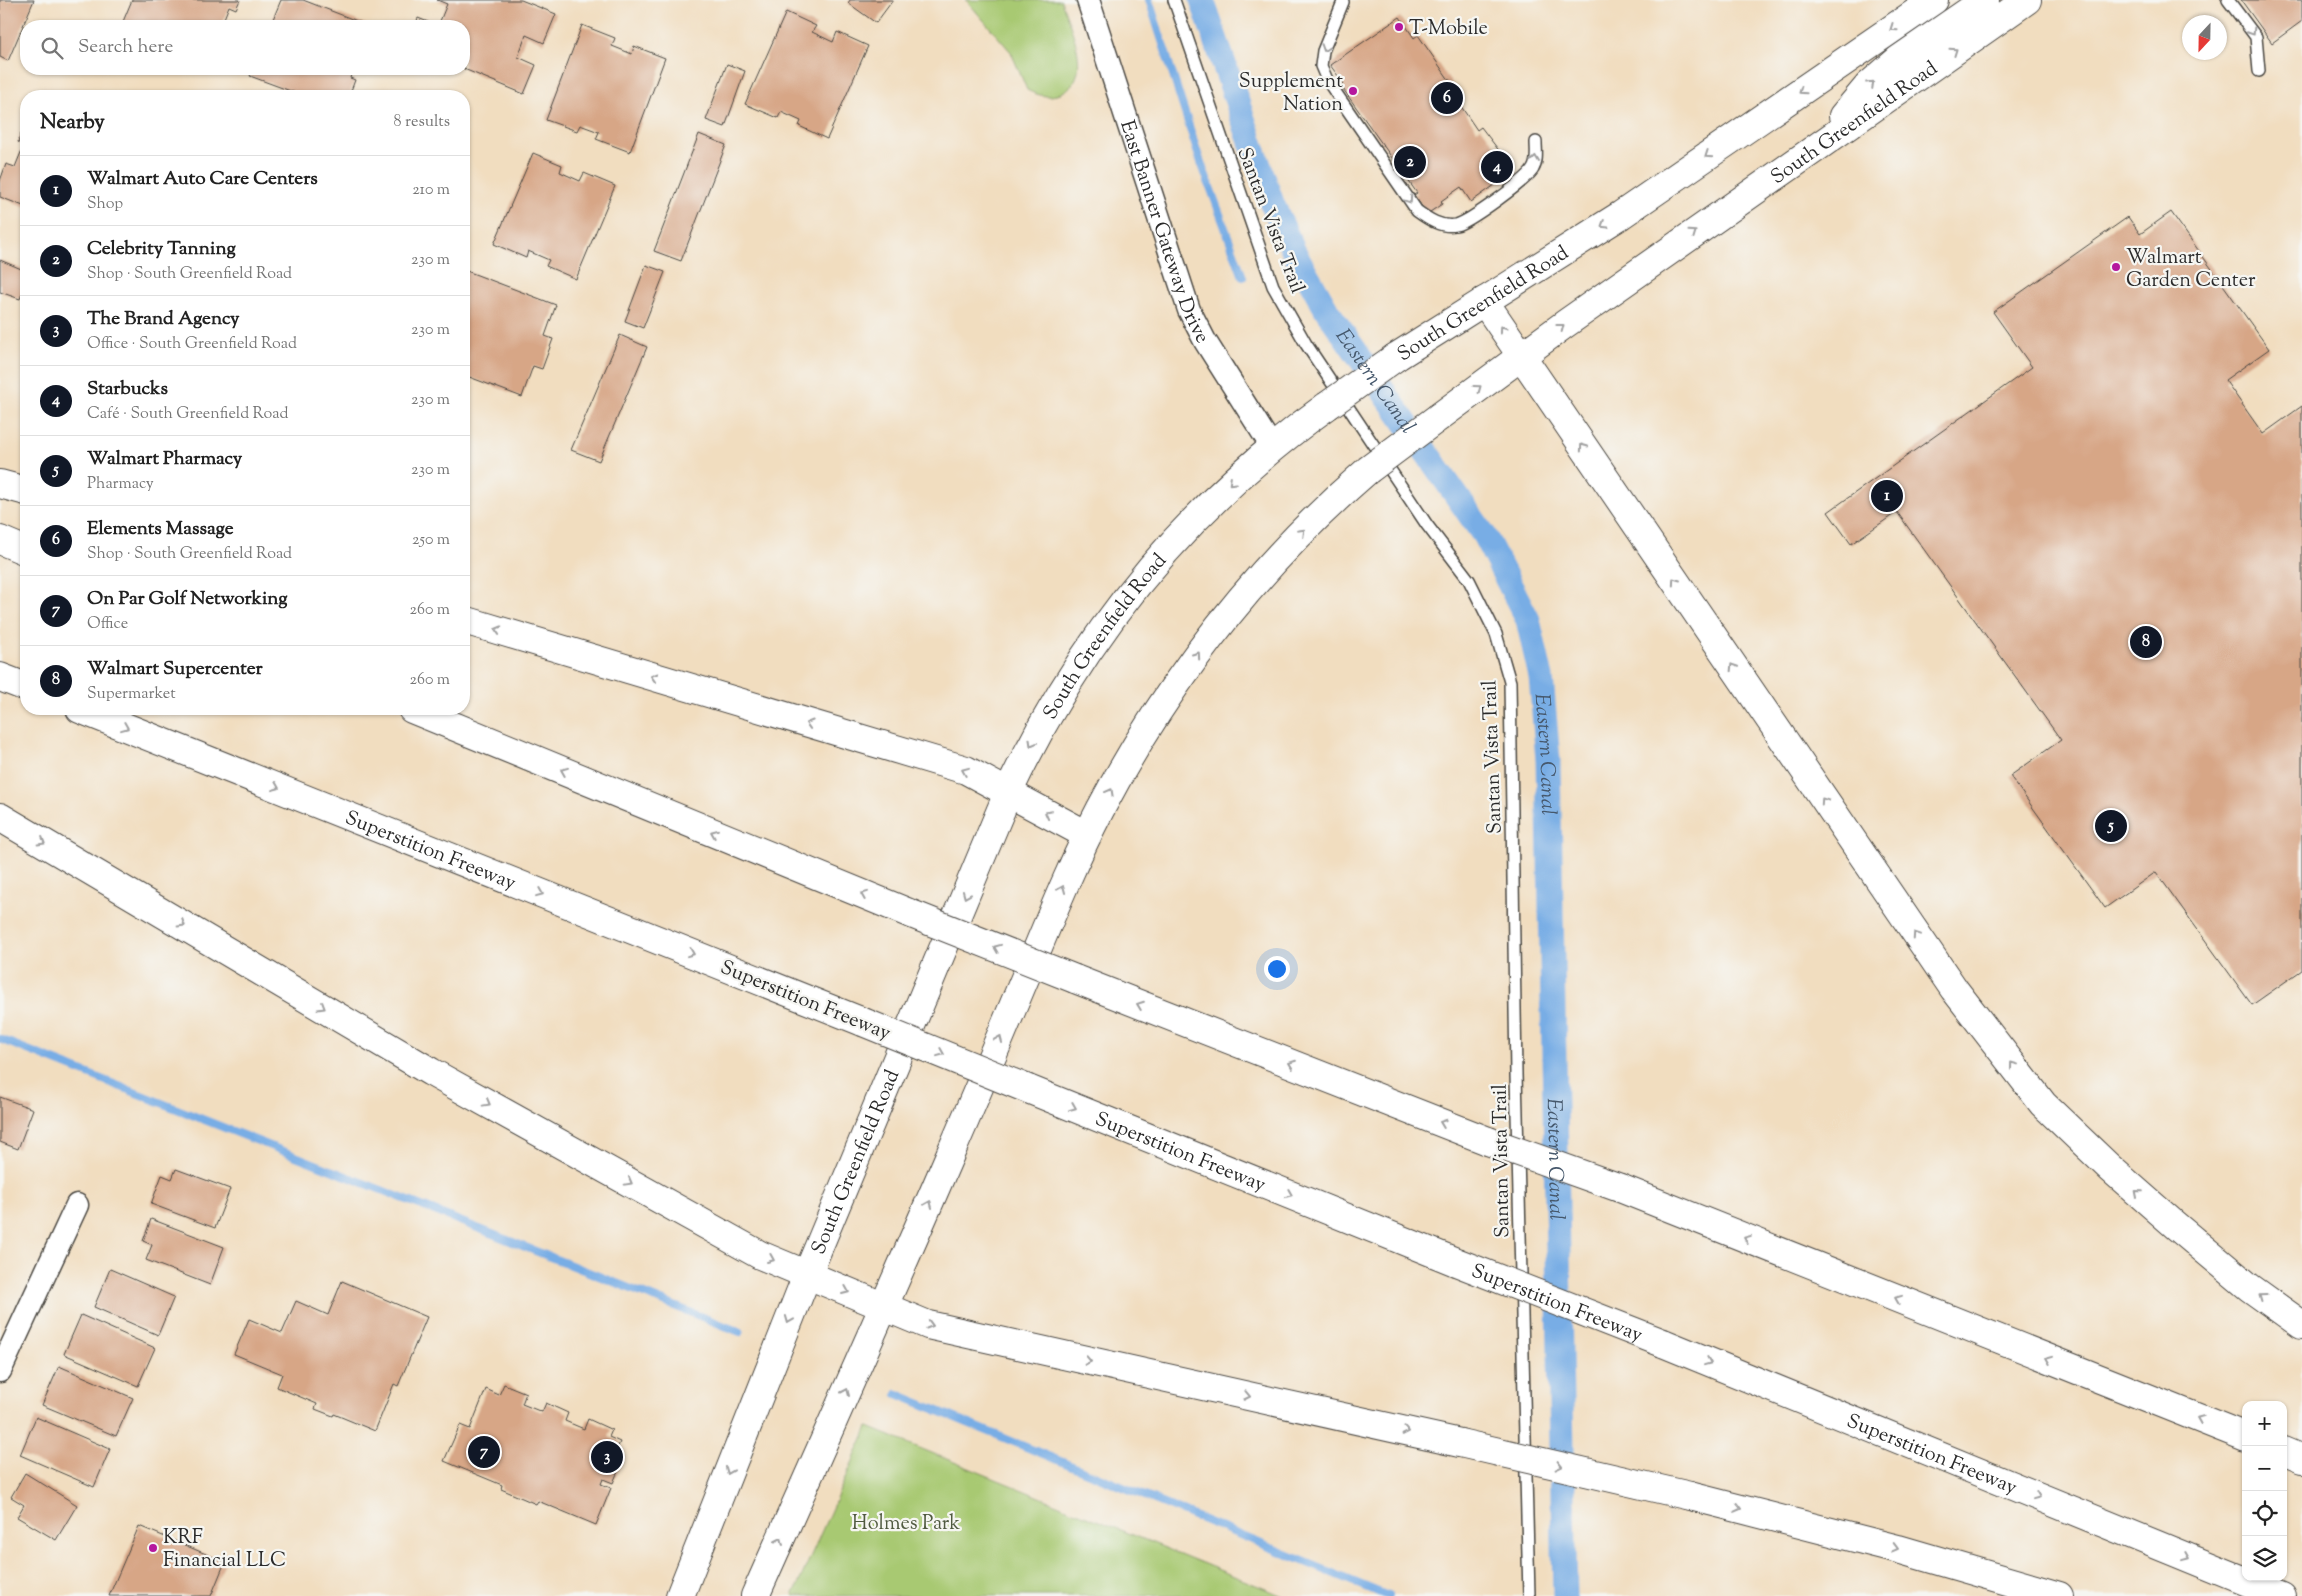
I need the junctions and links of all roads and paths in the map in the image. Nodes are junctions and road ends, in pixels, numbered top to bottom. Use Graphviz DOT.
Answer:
graph roads {
  1 [pos="1088,0"];
  2 [pos="1174,0"];
  3 [pos="1934,0"];
  4 [pos="1985,0"];
  5 [pos="2027,0"];
  6 [pos="2228,0"];
  7 [pos="1342,2"];
  8 [pos="2259,71"];
  9 [pos="1536,142"];
  10 [pos="1815,147"];
  11 [pos="1484,302"];
  12 [pos="1522,357"];
  13 [pos="1272,447"];
  14 [pos="0,484"];
  15 [pos="20,489"];
  16 [pos="0,540"];
  17 [pos="20,548"];
  18 [pos="470,622"];
  19 [pos="0,677"];
  20 [pos="20,685"];
  21 [pos="95,715"];
  22 [pos="427,715"];
  23 [pos="1008,793"];
  24 [pos="0,817"];
  25 [pos="1088,835"];
  26 [pos="77,1205"];
  27 [pos="807,1275"];
  28 [pos="884,1308"];
  29 [pos="2302,1325"];
  30 [pos="0,1371"];
  31 [pos="2242,1435"];
  32 [pos="2287,1453"];
  33 [pos="2302,1459"];
  34 [pos="680,1596"];
  35 [pos="755,1596"];
  36 [pos="1529,1596"];
  37 [pos="2059,1596"];
  38 [pos="2282,1596"];
  1 -- 13 [label="street, East Banner Gateway Drive"];
  2 -- 36 [label="lane, Santan Vista Trail"];
  3 -- 11 [label="main road, South Greenfield Road, one-way"];
  10 -- 4 [label="main road, one-way"];
  10 -- 5 [label="main road, South Greenfield Road, one-way"];
  6 -- 8 [label="lane, one-way"];
  7 -- 9 [label="lane, one-way"];
  12 -- 10 [label="main road, South Greenfield Road, one-way"];
  12 -- 11 [label="main road, one-way"];
  11 -- 13 [label="main road, South Greenfield Road, bridge"];
  25 -- 12 [label="main road, South Greenfield Road, one-way, bridge"];
  29 -- 12 [label="main road, one-way"];
  13 -- 23 [label="main road, South Greenfield Road, one-way"];
  14 -- 15 [label="main road"];
  16 -- 17 [label="main road"];
  23 -- 18 [label="main road, one-way"];
  19 -- 20 [label="main road"];
  21 -- 38 [label="main road, Superstition Freeway, one-way, bridge"];
  31 -- 22 [label="main road, one-way, bridge"];
  25 -- 23 [label="main road, one-way"];
  23 -- 27 [label="main road, South Greenfield Road, one-way"];
  24 -- 27 [label="main road, one-way"];
  28 -- 25 [label="main road, South Greenfield Road, one-way"];
  26 -- 30 [label="street"];
  27 -- 28 [label="main road, one-way"];
  27 -- 34 [label="main road, South Greenfield Road, one-way"];
  35 -- 28 [label="main road, South Greenfield Road, one-way"];
  28 -- 37 [label="main road, one-way, bridge"];
  32 -- 33 [label="main road"];
}
